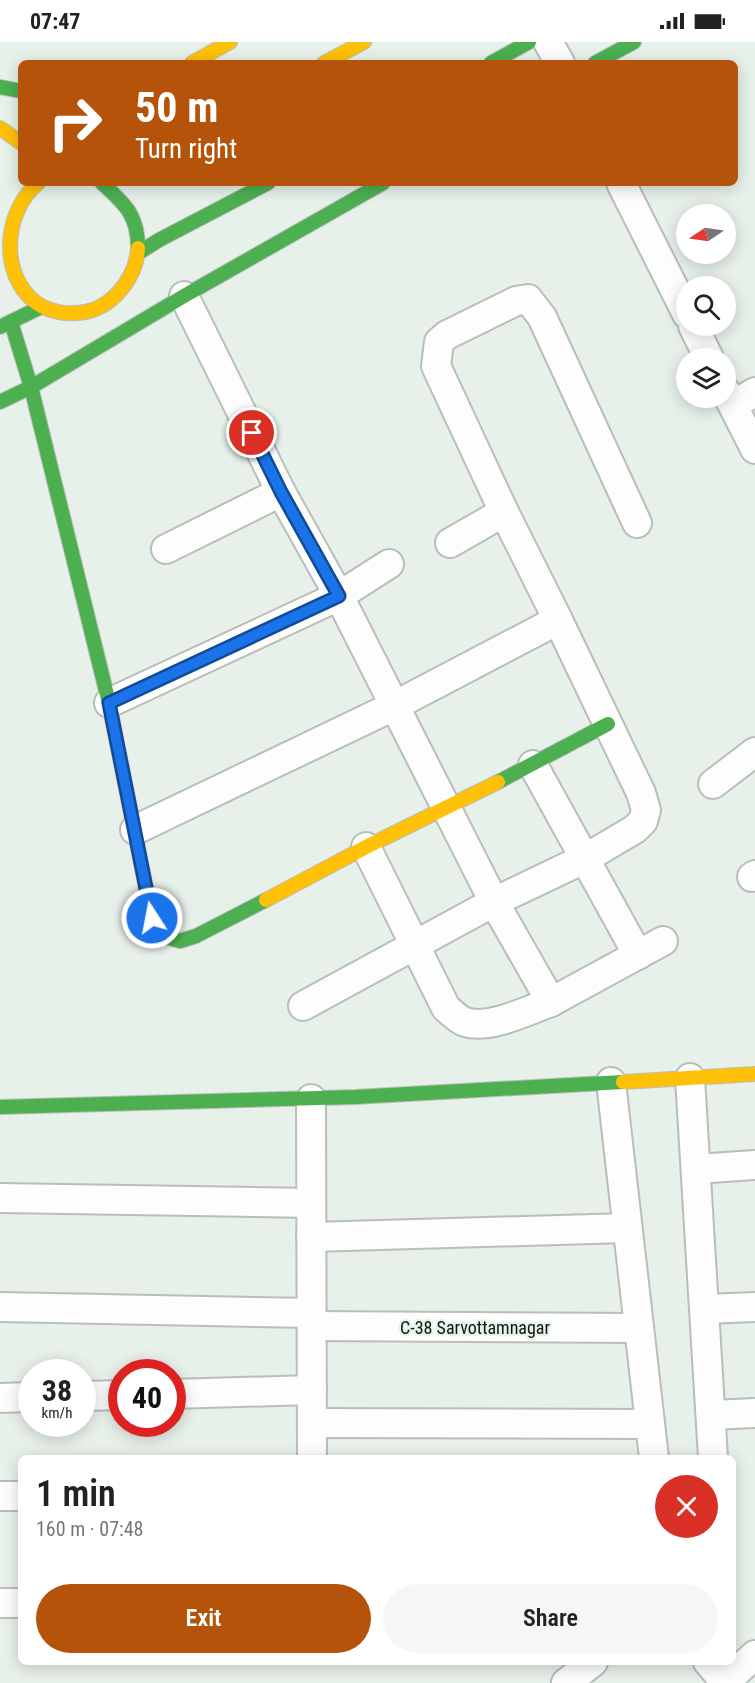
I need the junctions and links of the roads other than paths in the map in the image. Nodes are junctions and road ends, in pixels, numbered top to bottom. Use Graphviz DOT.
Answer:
graph roads {
  1 [pos="230,42"];
  2 [pos="364,42"];
  3 [pos="529,42"];
  4 [pos="548,42"];
  5 [pos="634,42"];
  6 [pos="197,60"];
  7 [pos="330,60"];
  8 [pos="496,60"];
  9 [pos="558,60"];
  10 [pos="601,60"];
  11 [pos="0,87"];
  12 [pos="18,90"];
  13 [pos="0,128"];
  14 [pos="18,141"];
  15 [pos="34,186"];
  16 [pos="107,186"];
  17 [pos="261,186"];
  18 [pos="378,186"];
  19 [pos="623,186"];
  20 [pos="2,220"];
  21 [pos="0,238"];
  22 [pos="140,252"];
  23 [pos="676,292"];
  24 [pos="184,296"];
  25 [pos="39,308"];
  26 [pos="6,325"];
  27 [pos="31,387"];
  28 [pos="738,396"];
  29 [pos="0,402"];
  30 [pos="755,449"];
  31 [pos="281,492"];
  32 [pos="504,512"];
  33 [pos="637,523"];
  34 [pos="450,543"];
  35 [pos="166,549"];
  36 [pos="389,564"];
  37 [pos="339,596"];
  38 [pos="558,620"];
  39 [pos="109,703"];
  40 [pos="394,706"];
  41 [pos="608,724"];
  42 [pos="755,752"];
  43 [pos="533,765"];
  44 [pos="713,784"];
  45 [pos="447,806"];
  46 [pos="135,830"];
  47 [pos="366,847"];
  48 [pos="586,858"];
  49 [pos="494,903"];
  50 [pos="663,941"];
  51 [pos="414,946"];
  52 [pos="638,955"];
  53 [pos="551,1002"];
  54 [pos="303,1006"];
  55 [pos="755,1074"];
  56 [pos="690,1078"];
  57 [pos="611,1082"];
  58 [pos="311,1099"];
  59 [pos="0,1107"];
  60 [pos="755,1165"];
  61 [pos="696,1169"];
  62 [pos="0,1198"];
  63 [pos="311,1203"];
  64 [pos="627,1228"];
  65 [pos="311,1237"];
  66 [pos="0,1307"];
  67 [pos="755,1307"];
  68 [pos="705,1309"];
  69 [pos="312,1319"];
  70 [pos="639,1328"];
  71 [pos="312,1390"];
  72 [pos="186,1394"];
  73 [pos="18,1397"];
  74 [pos="0,1398"];
  75 [pos="755,1413"];
  76 [pos="712,1415"];
  77 [pos="312,1423"];
  78 [pos="650,1424"];
  79 [pos="312,1455"];
  80 [pos="654,1455"];
  81 [pos="713,1455"];
  82 [pos="0,1496"];
  83 [pos="18,1496"];
  84 [pos="0,1603"];
  85 [pos="18,1603"];
  86 [pos="755,1655"];
  87 [pos="589,1665"];
  88 [pos="721,1677"];
  89 [pos="566,1683"];
  1 -- 6 [label="street"];
  2 -- 7 [label="street"];
  3 -- 8 [label="street"];
  4 -- 9 [label="street"];
  5 -- 10 [label="street"];
  11 -- 12 [label="street"];
  13 -- 14 [label="street"];
  15 -- 20 [label="street"];
  16 -- 22 [label="street"];
  17 -- 22 [label="street"];
  18 -- 24 [label="street"];
  19 -- 23 [label="street"];
  20 -- 21 [label="street"];
  21 -- 25 [label="street"];
  22 -- 25 [label="street"];
  24 -- 27 [label="street"];
  24 -- 31 [label="street"];
  25 -- 26 [label="street"];
  26 -- 27 [label="street"];
  27 -- 29 [label="street"];
  27 -- 39 [label="street"];
  28 -- 30 [label="street"];
  31 -- 35 [label="street"];
  31 -- 37 [label="street"];
  32 -- 33 [label="street"];
  32 -- 34 [label="street"];
  32 -- 38 [label="street"];
  36 -- 37 [label="street"];
  37 -- 39 [label="street"];
  37 -- 40 [label="street"];
  38 -- 40 [label="street"];
  38 -- 41 [label="street"];
  39 -- 46 [label="street"];
  40 -- 45 [label="street"];
  40 -- 46 [label="street"];
  41 -- 43 [label="street"];
  41 -- 48 [label="street"];
  42 -- 44 [label="street"];
  43 -- 45 [label="street"];
  43 -- 48 [label="street"];
  45 -- 47 [label="street"];
  45 -- 49 [label="street"];
  46 -- 47 [label="street"];
  47 -- 51 [label="street"];
  48 -- 49 [label="street"];
  48 -- 52 [label="street"];
  49 -- 51 [label="street"];
  49 -- 53 [label="street"];
  50 -- 52 [label="street"];
  51 -- 53 [label="street"];
  51 -- 54 [label="street"];
  52 -- 53 [label="street"];
  55 -- 56 [label="street"];
  56 -- 57 [label="street"];
  56 -- 61 [label="street"];
  57 -- 58 [label="street"];
  57 -- 64 [label="street"];
  58 -- 59 [label="street"];
  58 -- 63 [label="street"];
  60 -- 61 [label="street"];
  61 -- 68 [label="street"];
  62 -- 63 [label="street"];
  63 -- 65 [label="street"];
  64 -- 65 [label="street"];
  64 -- 70 [label="street"];
  65 -- 69 [label="street"];
  66 -- 69 [label="street, C-38 Sarvottamnagar"];
  67 -- 68 [label="street"];
  68 -- 76 [label="street"];
  69 -- 70 [label="street, C-38 Sarvottamnagar"];
  69 -- 71 [label="street"];
  70 -- 78 [label="street"];
  71 -- 72 [label="street"];
  71 -- 77 [label="street"];
  73 -- 74 [label="street"];
  75 -- 76 [label="street"];
  76 -- 81 [label="street"];
  77 -- 78 [label="street"];
  77 -- 79 [label="street"];
  78 -- 80 [label="street"];
  82 -- 83 [label="street"];
  84 -- 85 [label="street"];
  86 -- 88 [label="street"];
  87 -- 89 [label="street"];
}
